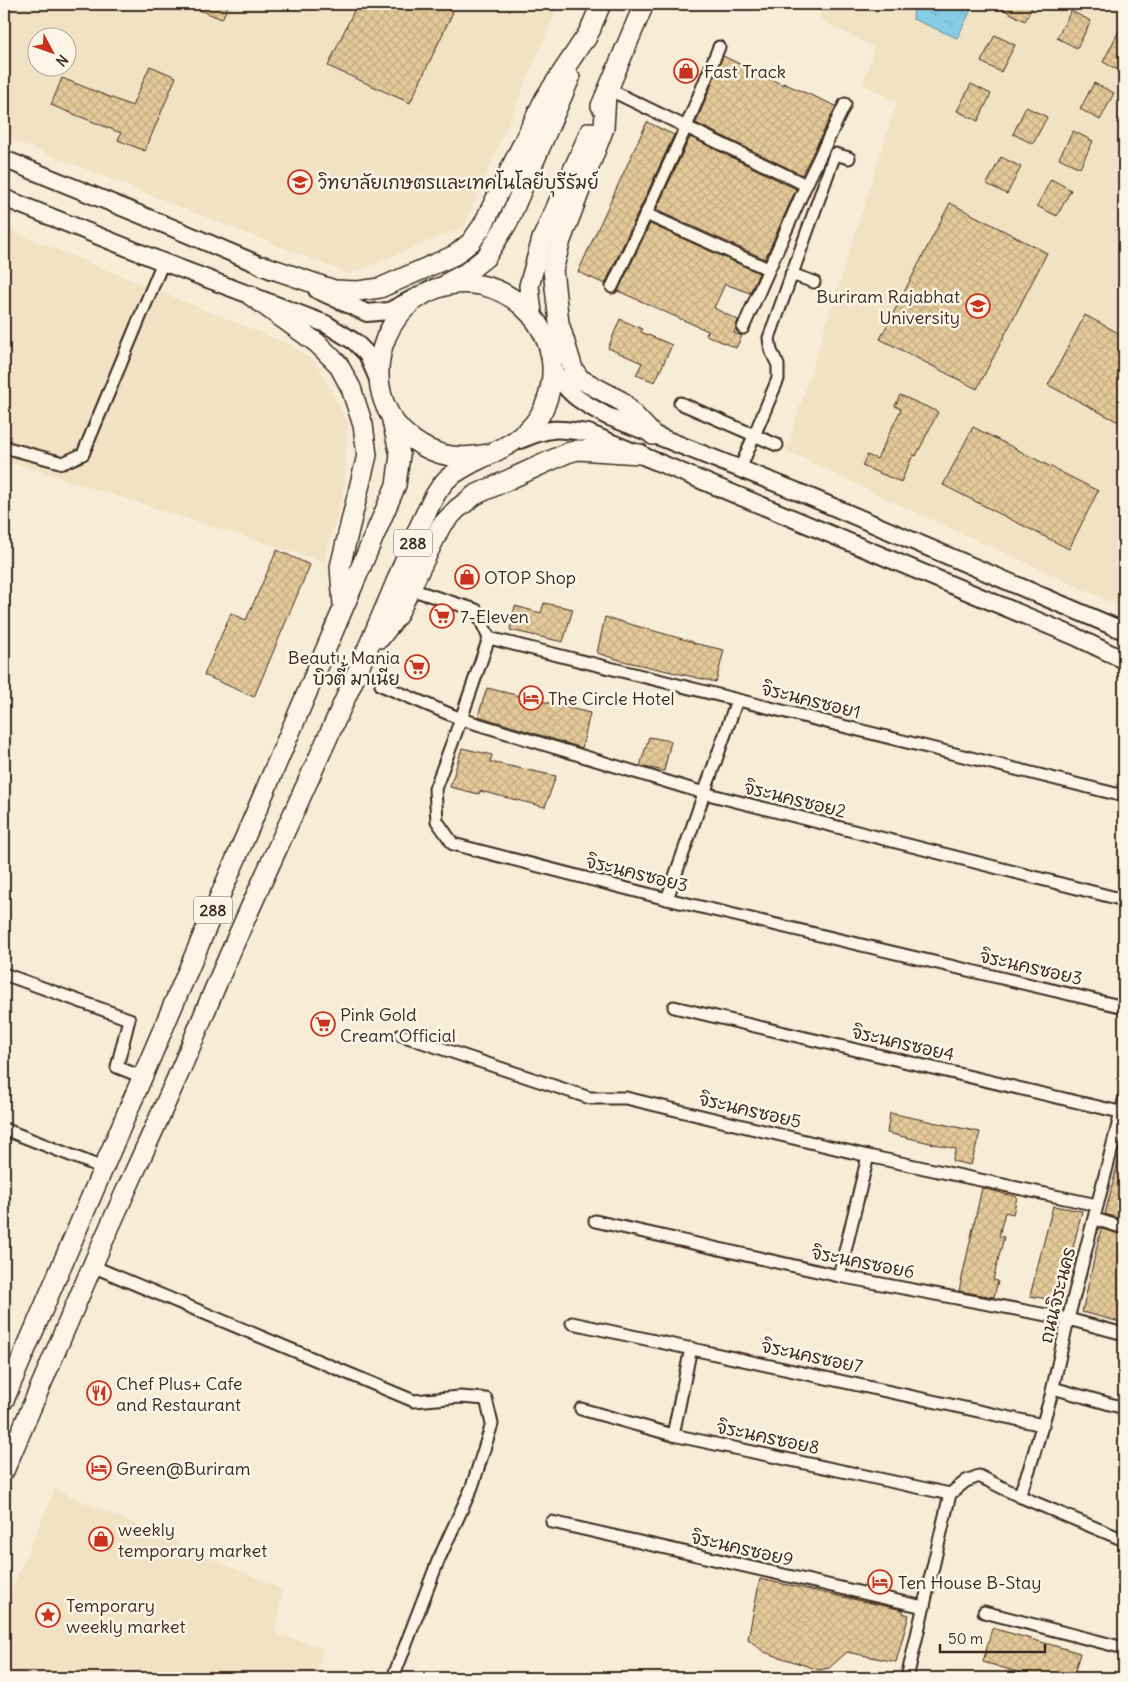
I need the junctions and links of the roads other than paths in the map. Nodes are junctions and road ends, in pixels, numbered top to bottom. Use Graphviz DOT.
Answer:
graph roads {
  1 [pos="601,4"];
  2 [pos="644,4"];
  3 [pos="591,29"];
  4 [pos="719,47"];
  5 [pos="607,92"];
  6 [pos="845,104"];
  7 [pos="686,127"];
  8 [pos="849,158"];
  9 [pos="4,159"];
  10 [pos="806,186"];
  11 [pos="4,198"];
  12 [pos="646,214"];
  13 [pos="163,262"];
  14 [pos="264,266"];
  15 [pos="768,270"];
  16 [pos="791,274"];
  17 [pos="814,282"];
  18 [pos="439,287"];
  19 [pos="612,287"];
  20 [pos="250,295"];
  21 [pos="422,295"];
  22 [pos="532,313"];
  23 [pos="743,328"];
  24 [pos="553,369"];
  25 [pos="378,379"];
  26 [pos="680,404"];
  27 [pos="390,416"];
  28 [pos="652,435"];
  29 [pos="754,436"];
  30 [pos="514,442"];
  31 [pos="776,445"];
  32 [pos="4,447"];
  33 [pos="493,453"];
  34 [pos="640,454"];
  35 [pos="740,469"];
  36 [pos="410,589"];
  37 [pos="343,608"];
  38 [pos="1124,631"];
  39 [pos="489,638"];
  40 [pos="363,658"];
  41 [pos="1124,660"];
  42 [pos="381,685"];
  43 [pos="737,700"];
  44 [pos="461,719"];
  45 [pos="704,793"];
  46 [pos="1124,796"];
  47 [pos="667,899"];
  48 [pos="1124,900"];
  49 [pos="4,974"];
  50 [pos="674,1007"];
  51 [pos="1124,1007"];
  52 [pos="400,1035"];
  53 [pos="142,1077"];
  54 [pos="1124,1101"];
  55 [pos="1123,1113"];
  56 [pos="4,1129"];
  57 [pos="868,1156"];
  58 [pos="103,1168"];
  59 [pos="1097,1205"];
  60 [pos="1095,1219"];
  61 [pos="595,1221"];
  62 [pos="1124,1228"];
  63 [pos="92,1266"];
  64 [pos="840,1276"];
  65 [pos="1068,1319"];
  66 [pos="572,1324"];
  67 [pos="1124,1334"];
  68 [pos="691,1348"];
  69 [pos="1053,1388"];
  70 [pos="4,1400"];
  71 [pos="1124,1408"];
  72 [pos="581,1409"];
  73 [pos="1043,1425"];
  74 [pos="673,1435"];
  75 [pos="4,1471"];
  76 [pos="950,1494"];
  77 [pos="1019,1496"];
  78 [pos="552,1522"];
  79 [pos="1124,1540"];
  80 [pos="924,1607"];
  81 [pos="984,1612"];
  82 [pos="1124,1648"];
  83 [pos="393,1678"];
  84 [pos="907,1678"];
  1 -- 3 [label="main road"];
  2 -- 5 [label="main road"];
  3 -- 14 [label="main road"];
  3 -- 18 [label="main road"];
  4 -- 7 [label="street"];
  5 -- 7 [label="street"];
  5 -- 22 [label="main road"];
  5 -- 28 [label="main road"];
  6 -- 10 [label="street"];
  7 -- 10 [label="street"];
  7 -- 12 [label="street"];
  8 -- 16 [label="street"];
  9 -- 14 [label="main road"];
  10 -- 15 [label="street"];
  11 -- 13 [label="main road"];
  12 -- 15 [label="street"];
  12 -- 19 [label="street"];
  13 -- 20 [label="main road"];
  13 -- 32 [label="street"];
  14 -- 21 [label="main road"];
  15 -- 23 [label="street"];
  16 -- 17 [label="street"];
  16 -- 29 [label="street"];
  18 -- 21 [label="main road"];
  18 -- 22 [label="main road"];
  20 -- 25 [label="main road"];
  20 -- 37 [label="main road"];
  21 -- 25 [label="main road"];
  22 -- 24 [label="main road"];
  24 -- 28 [label="main road"];
  24 -- 30 [label="main road"];
  25 -- 27 [label="main road"];
  26 -- 29 [label="street"];
  27 -- 33 [label="main road"];
  27 -- 37 [label="main road, 288"];
  28 -- 35 [label="main road"];
  29 -- 31 [label="street"];
  29 -- 35 [label="street"];
  30 -- 33 [label="main road"];
  30 -- 34 [label="main road"];
  33 -- 40 [label="main road, 288"];
  34 -- 36 [label="main road"];
  34 -- 41 [label="main road"];
  35 -- 38 [label="main road"];
  36 -- 39 [label="street"];
  36 -- 40 [label="main road"];
  37 -- 53 [label="main road, 288"];
  39 -- 43 [label="street, จิระนครซอย1"];
  39 -- 44 [label="street, จิระนครซอย3"];
  40 -- 63 [label="main road, 288"];
  42 -- 44 [label="street, จิระนครซอย2"];
  43 -- 45 [label="street"];
  43 -- 46 [label="street, จิระนครซอย1"];
  44 -- 45 [label="street, จิระนครซอย2"];
  44 -- 47 [label="street, จิระนครซอย3"];
  45 -- 47 [label="street"];
  45 -- 48 [label="street, จิระนครซอย2"];
  47 -- 51 [label="street, จิระนครซอย3"];
  49 -- 53 [label="street"];
  50 -- 55 [label="street, จิระนครซอย4"];
  52 -- 57 [label="street, จิระนครซอย5"];
  53 -- 58 [label="main road, 288"];
  54 -- 55 [label="street, ถนนจิระนคร"];
  55 -- 59 [label="street, ถนนจิระนคร"];
  56 -- 58 [label="street"];
  57 -- 59 [label="street, จิระนครซอย5"];
  57 -- 64 [label="street"];
  58 -- 70 [label="main road, 288"];
  59 -- 60 [label="street, ถนนจิระนคร"];
  60 -- 62 [label="street"];
  60 -- 65 [label="street, ถนนจิระนคร"];
  61 -- 64 [label="street, จิระนครซอย6"];
  63 -- 75 [label="main road, 288"];
  63 -- 83 [label="street"];
  64 -- 65 [label="street, จิระนครซอย6"];
  65 -- 67 [label="street, จิระนครซอย6"];
  65 -- 69 [label="street, ถนนจิระนคร"];
  66 -- 68 [label="street, จิระนครซอย7"];
  68 -- 73 [label="street, จิระนครซอย7"];
  68 -- 74 [label="street"];
  69 -- 71 [label="street"];
  69 -- 73 [label="street, ถนนจิระนคร"];
  72 -- 74 [label="street, จิระนครซอย8"];
  73 -- 77 [label="street, ถนนจิระนคร"];
  74 -- 76 [label="street, จิระนครซอย8"];
  76 -- 77 [label="street"];
  76 -- 80 [label="street"];
  77 -- 79 [label="street"];
  78 -- 80 [label="street, จิระนครซอย9"];
  80 -- 84 [label="street"];
  81 -- 82 [label="street"];
}
